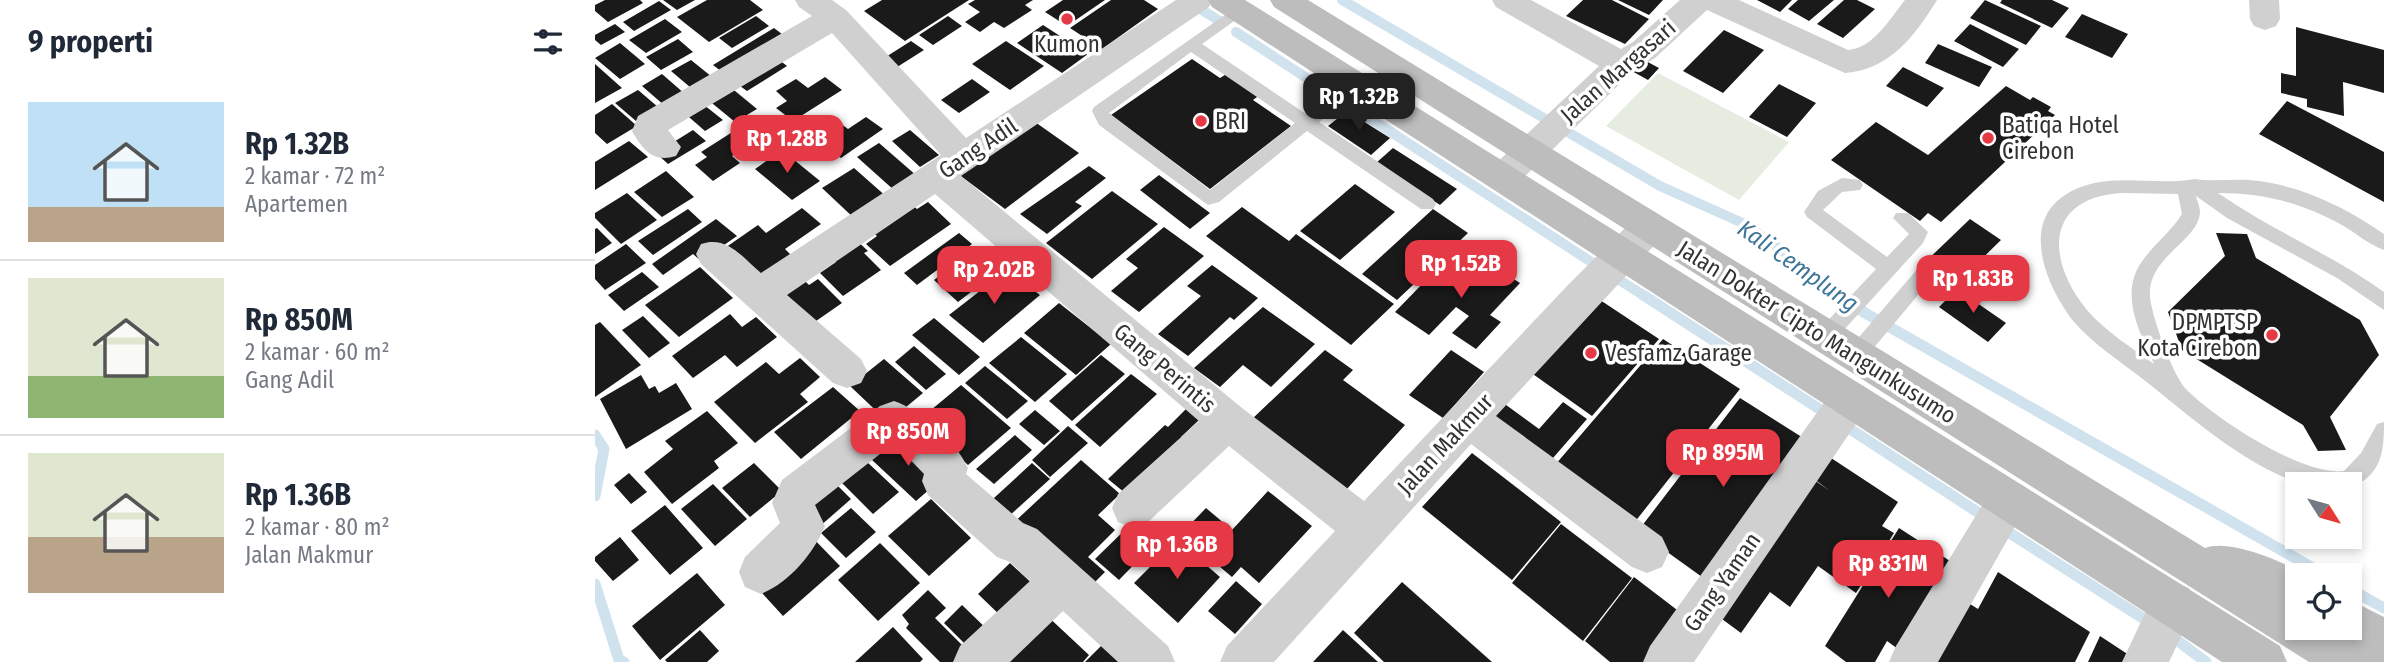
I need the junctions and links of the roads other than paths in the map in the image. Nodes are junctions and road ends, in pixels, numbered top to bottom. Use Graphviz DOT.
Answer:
graph roads {
  1 [pos="1198,0"];
  2 [pos="1285,0"];
  3 [pos="1507,0"];
  4 [pos="1699,0"];
  5 [pos="1712,0"];
  6 [pos="1914,2"];
  7 [pos="1231,5"];
  8 [pos="822,8"];
  9 [pos="1191,44"];
  10 [pos="1621,64"];
  11 [pos="1355,84"];
  12 [pos="1307,122"];
  13 [pos="1543,139"];
  14 [pos="664,147"];
  15 [pos="950,167"];
  16 [pos="1501,177"];
  17 [pos="1854,185"];
  18 [pos="2190,187"];
  19 [pos="1427,204"];
  20 [pos="1902,218"];
  21 [pos="1636,241"];
  22 [pos="2384,243"];
  23 [pos="714,254"];
  24 [pos="1888,268"];
  25 [pos="1926,272"];
  26 [pos="758,295"];
  27 [pos="2384,302"];
  28 [pos="1847,339"];
  29 [pos="846,371"];
  30 [pos="2178,394"];
  31 [pos="1850,399"];
  32 [pos="1469,419"];
  33 [pos="1228,421"];
  34 [pos="2384,431"];
  35 [pos="2009,500"];
  36 [pos="1133,508"];
  37 [pos="1365,528"];
  38 [pos="1647,552"];
  39 [pos="761,572"];
  40 [pos="1062,580"];
  41 [pos="2183,585"];
  42 [pos="2285,586"];
  43 [pos="2362,630"];
  44 [pos="2384,642"];
  45 [pos="977,662"];
  46 [pos="1152,662"];
  47 [pos="1243,662"];
  48 [pos="1666,662"];
  49 [pos="1912,662"];
  50 [pos="2145,662"];
  51 [pos="2264,662"];
  52 [pos="2352,662"];
  1 -- 15 [label="street, Gang Adil"];
  2 -- 13 [label="main road, Jalan Dokter Cipto Mangunkusumo"];
  3 -- 10 [label="street"];
  4 -- 10 [label="street, Jalan Margasari"];
  5 -- 6 [label="street"];
  7 -- 9 [label="lane"];
  7 -- 11 [label="main road, Jalan Dokter Cipto Mangunkusumo"];
  8 -- 14 [label="street"];
  8 -- 15 [label="street, Gang Perintis"];
  9 -- 12 [label="lane"];
  9 -- 12 [label="lane"];
  10 -- 13 [label="street, Jalan Margasari"];
  11 -- 12 [label="lane"];
  11 -- 16 [label="main road, Jalan Dokter Cipto Mangunkusumo"];
  12 -- 19 [label="lane"];
  13 -- 16 [label="street, Jalan Margasari"];
  13 -- 21 [label="main road, Jalan Dokter Cipto Mangunkusumo"];
  15 -- 26 [label="street, Gang Adil"];
  15 -- 33 [label="street, Gang Perintis"];
  16 -- 21 [label="main road, Jalan Dokter Cipto Mangunkusumo"];
  17 -- 24 [label="lane"];
  18 -- 22 [label="lane"];
  18 -- 27 [label="lane"];
  18 -- 30 [label="lane"];
  18 -- 30 [label="lane"];
  20 -- 24 [label="lane"];
  21 -- 28 [label="main road, Jalan Dokter Cipto Mangunkusumo"];
  21 -- 31 [label="main road, Jalan Dokter Cipto Mangunkusumo"];
  21 -- 32 [label="street, Jalan Makmur"];
  23 -- 26 [label="street"];
  24 -- 28 [label="lane"];
  25 -- 28 [label="lane"];
  26 -- 29 [label="street"];
  28 -- 41 [label="main road, Jalan Dokter Cipto Mangunkusumo"];
  30 -- 34 [label="lane"];
  31 -- 35 [label="main road, Jalan Dokter Cipto Mangunkusumo"];
  31 -- 48 [label="street, Gang Yaman"];
  32 -- 37 [label="street, Jalan Makmur"];
  32 -- 38 [label="street"];
  33 -- 36 [label="street"];
  33 -- 37 [label="street, Gang Perintis"];
  35 -- 41 [label="main road, Jalan Dokter Cipto Mangunkusumo"];
  35 -- 49 [label="street"];
  37 -- 47 [label="street, Jalan Makmur"];
  39 -- 40 [label="street"];
  40 -- 45 [label="street"];
  40 -- 46 [label="street"];
  41 -- 42 [label="main road"];
  41 -- 50 [label="street"];
  41 -- 51 [label="main road, Jalan Dokter Cipto Mangunkusumo"];
  41 -- 52 [label="main road, Jalan Dokter Cipto Mangunkusumo"];
  43 -- 44 [label="main road"];
}
